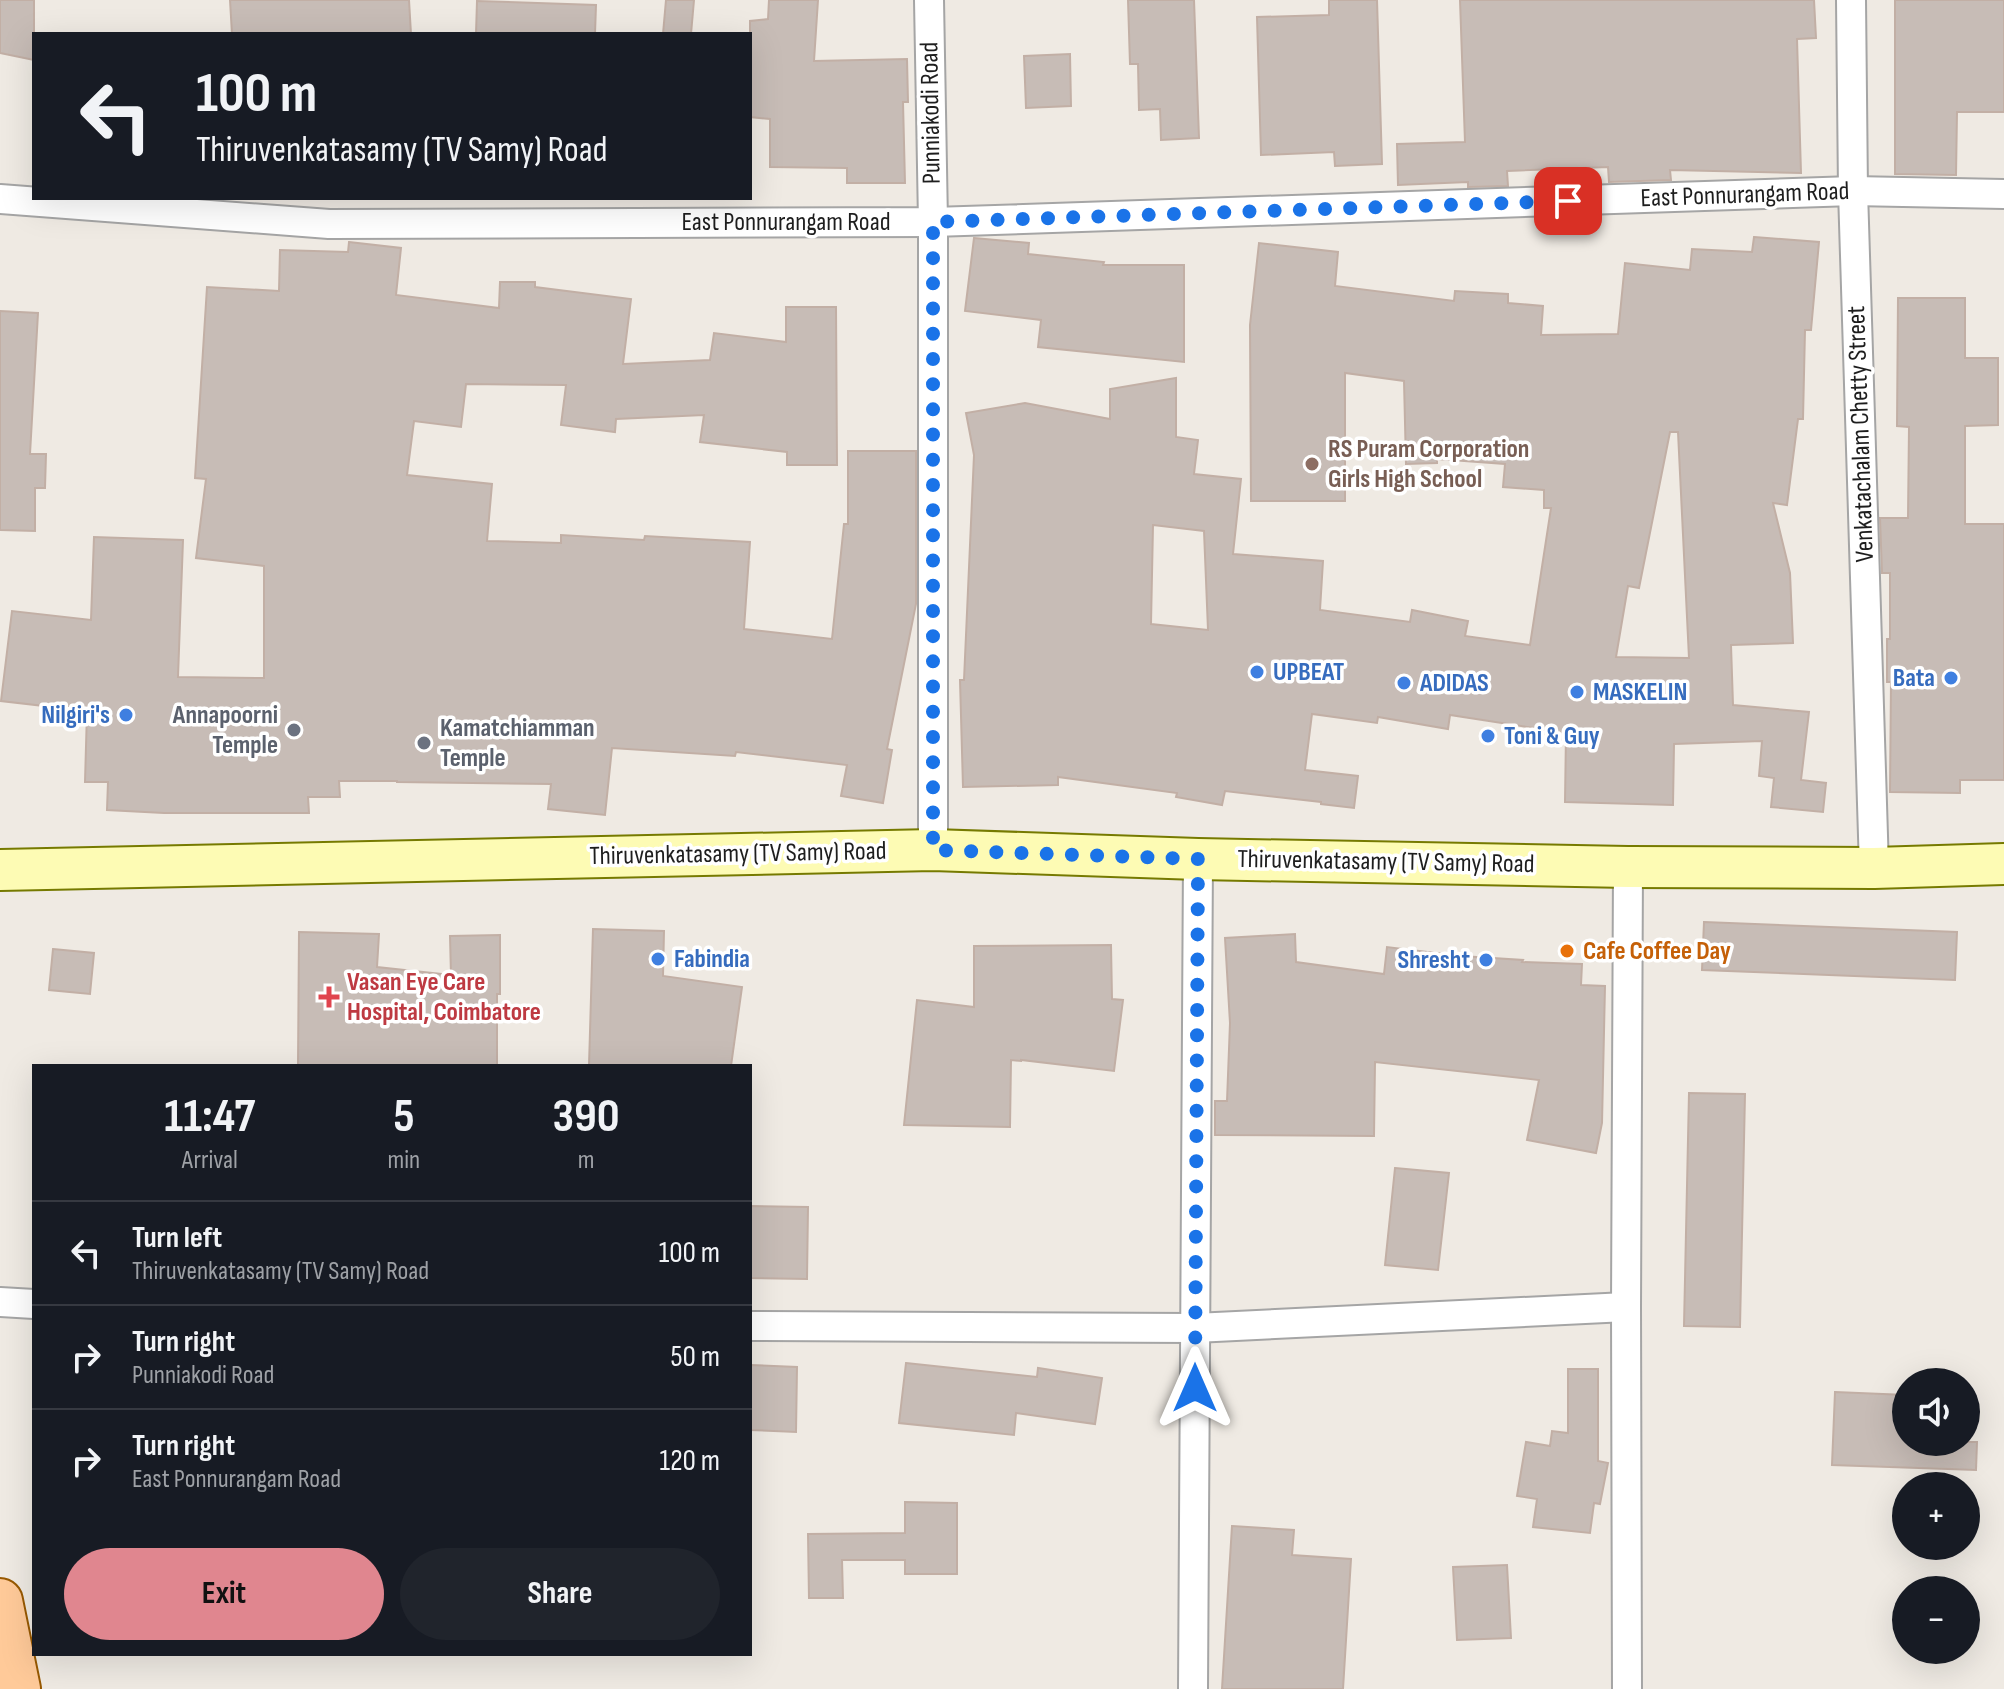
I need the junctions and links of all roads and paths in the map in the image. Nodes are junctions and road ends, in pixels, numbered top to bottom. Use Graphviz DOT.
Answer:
graph roads {
  1 [pos="929,0"];
  2 [pos="1851,0"];
  3 [pos="1853,191"];
  4 [pos="2004,194"];
  5 [pos="0,199"];
  6 [pos="933,222"];
  7 [pos="933,850"];
  8 [pos="1198,859"];
  9 [pos="2004,864"];
  10 [pos="1628,867"];
  11 [pos="1874,868"];
  12 [pos="0,870"];
  13 [pos="0,1302"];
  14 [pos="32,1304"];
  15 [pos="1626,1307"];
  16 [pos="752,1326"];
  17 [pos="1195,1328"];
  18 [pos="0,1601"];
  19 [pos="18,1689"];
  20 [pos="1193,1689"];
  21 [pos="1627,1689"];
  1 -- 6 [label="street, Punniakodi Road"];
  2 -- 3 [label="street, Venkatachalam Chetty Street"];
  3 -- 4 [label="street, East Ponnurangam Road"];
  3 -- 6 [label="street, East Ponnurangam Road"];
  3 -- 11 [label="street, Venkatachalam Chetty Street"];
  5 -- 6 [label="street, East Ponnurangam Road"];
  6 -- 7 [label="street, Punniakodi Road"];
  7 -- 8 [label="main road, Thiruvenkatasamy (TV Samy) Road"];
  7 -- 12 [label="main road, Thiruvenkatasamy (TV Samy) Road"];
  8 -- 10 [label="main road, Thiruvenkatasamy (TV Samy) Road"];
  8 -- 17 [label="street"];
  9 -- 11 [label="main road, Thiruvenkatasamy (TV Samy) Road"];
  10 -- 11 [label="main road, Thiruvenkatasamy (TV Samy) Road"];
  10 -- 15 [label="street"];
  13 -- 14 [label="street"];
  15 -- 17 [label="street"];
  15 -- 21 [label="street"];
  16 -- 17 [label="street"];
  17 -- 20 [label="street"];
  18 -- 19 [label="main road"];
}
